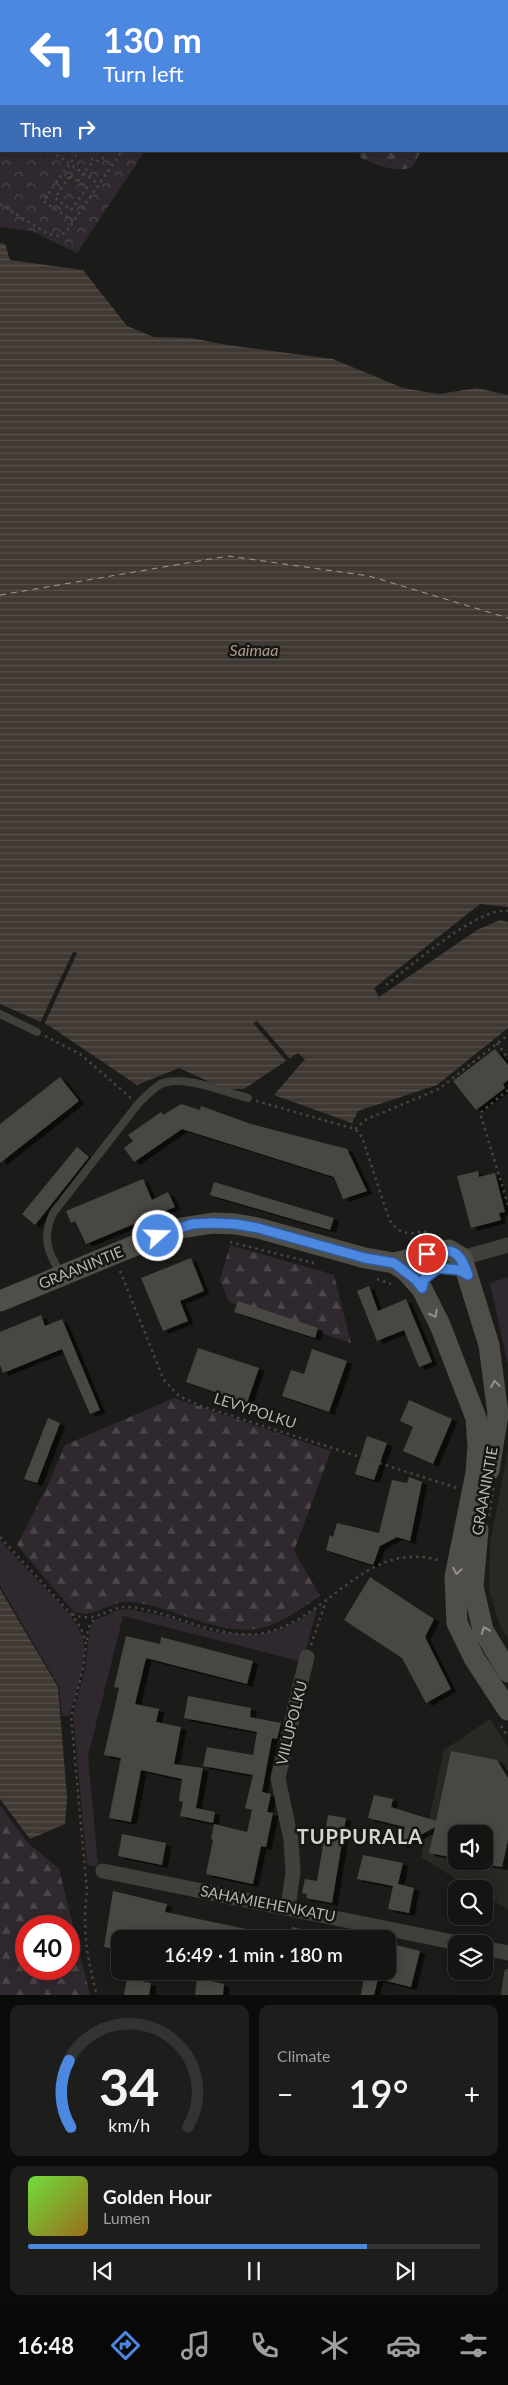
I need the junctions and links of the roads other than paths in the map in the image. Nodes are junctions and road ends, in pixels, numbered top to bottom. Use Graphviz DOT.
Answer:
graph roads {
  1 [pos="0,1014"];
  2 [pos="38,1032"];
  3 [pos="248,1098"];
  4 [pos="508,1245"];
  5 [pos="394,1263"];
  6 [pos="465,1266"];
  7 [pos="63,1276"];
  8 [pos="422,1288"];
  9 [pos="0,1301"];
  10 [pos="503,1415"];
  11 [pos="476,1418"];
  12 [pos="308,1657"];
  13 [pos="508,1672"];
  14 [pos="508,1710"];
  15 [pos="102,1871"];
  16 [pos="288,1908"];
  17 [pos="448,1941"];
  18 [pos="493,1950"];
  19 [pos="508,1953"];
  20 [pos="508,1972"];
  21 [pos="505,1995"];
  1 -- 2 [label="lane"];
  3 -- 7 [label="lane"];
  4 -- 6 [label="street"];
  5 -- 6 [label="street, GRAANINTIE"];
  5 -- 7 [label="street, GRAANINTIE"];
  5 -- 8 [label="street, GRAANINTIE"];
  6 -- 8 [label="lane"];
  10 -- 6 [label="street, GRAANINTIE, one-way"];
  7 -- 9 [label="street, GRAANINTIE"];
  8 -- 11 [label="street, GRAANINTIE, one-way"];
  10 -- 11 [label="street"];
  13 -- 10 [label="street, GRAANINTIE, one-way"];
  11 -- 14 [label="street, GRAANINTIE, one-way"];
  12 -- 16 [label="street, VIILUPOLKU"];
  15 -- 16 [label="street, SAHAMIEHENKATU"];
  16 -- 17 [label="street, SAHAMIEHENKATU"];
  18 -- 19 [label="street"];
  20 -- 21 [label="lane"];
}
